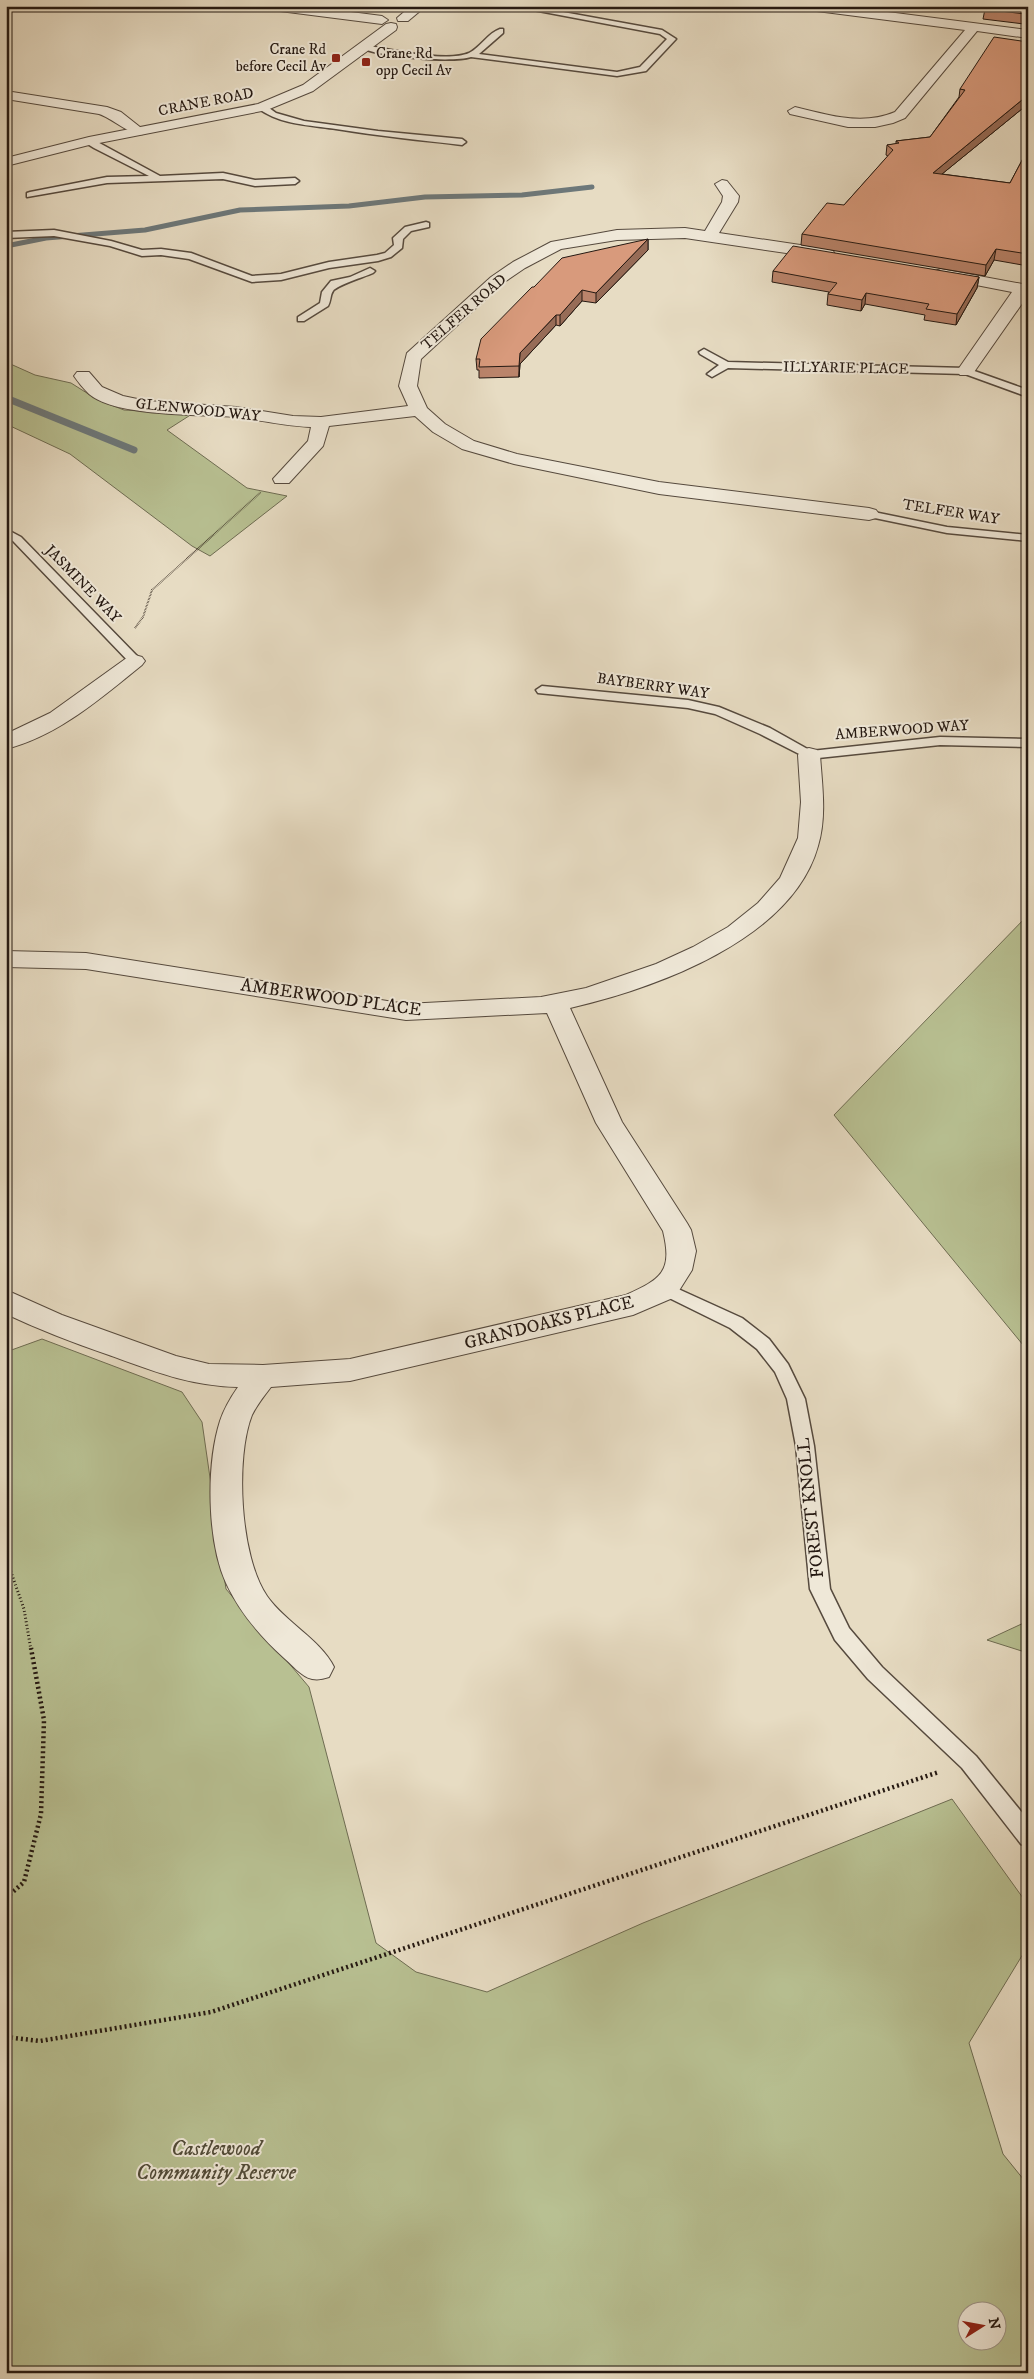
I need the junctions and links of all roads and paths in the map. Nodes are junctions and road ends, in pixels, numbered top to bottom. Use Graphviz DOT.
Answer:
graph roads {
  1 [pos="272,6"];
  2 [pos="420,6"];
  3 [pos="516,6"];
  4 [pos="809,6"];
  5 [pos="386,23"];
  6 [pos="974,27"];
  7 [pos="500,31"];
  8 [pos="1028,34"];
  9 [pos="364,47"];
  10 [pos="472,54"];
  11 [pos="6,95"];
  12 [pos="262,107"];
  13 [pos="794,111"];
  14 [pos="138,131"];
  15 [pos="89,141"];
  16 [pos="462,142"];
  17 [pos="6,162"];
  18 [pos="159,179"];
  19 [pos="295,181"];
  20 [pos="722,184"];
  21 [pos="30,195"];
  22 [pos="426,225"];
  23 [pos="6,235"];
  24 [pos="710,236"];
  25 [pos="840,257"];
  26 [pos="305,269"];
  27 [pos="370,271"];
  28 [pos="928,272"];
  29 [pos="334,283"];
  30 [pos="1025,289"];
  31 [pos="301,319"];
  32 [pos="704,352"];
  33 [pos="726,365"];
  34 [pos="966,371"];
  35 [pos="712,374"];
  36 [pos="83,376"];
  37 [pos="1028,394"];
  38 [pos="419,410"];
  39 [pos="322,422"];
  40 [pos="282,479"];
  41 [pos="870,514"];
  42 [pos="6,532"];
  43 [pos="1028,538"];
  44 [pos="116,640"];
  45 [pos="135,661"];
  46 [pos="542,690"];
  47 [pos="6,742"];
  48 [pos="1028,743"];
  49 [pos="809,754"];
  50 [pos="6,959"];
  51 [pos="556,1004"];
  52 [pos="665,1289"];
  53 [pos="6,1301"];
  54 [pos="263,1376"];
  55 [pos="6,1558"];
  56 [pos="318,1667"];
  57 [pos="969,1762"];
  58 [pos="1028,1837"];
  59 [pos="6,1898"];
  60 [pos="6,2037"];
  1 -- 5 [label="street"];
  2 -- 5 [label="street, CRANE ROAD"];
  3 -- 10 [label="lane"];
  4 -- 6 [label="street"];
  5 -- 9 [label="street, CRANE ROAD"];
  6 -- 8 [label="street"];
  6 -- 13 [label="street"];
  7 -- 10 [label="lane"];
  9 -- 10 [label="lane"];
  9 -- 12 [label="street, CRANE ROAD"];
  11 -- 14 [label="street"];
  12 -- 14 [label="street, CRANE ROAD"];
  12 -- 16 [label="lane"];
  14 -- 15 [label="street, CRANE ROAD"];
  15 -- 17 [label="street, CRANE ROAD"];
  15 -- 18 [label="lane"];
  18 -- 19 [label="lane"];
  18 -- 21 [label="lane"];
  20 -- 24 [label="street"];
  22 -- 26 [label="lane"];
  23 -- 26 [label="lane"];
  24 -- 25 [label="street, TELFER ROAD"];
  24 -- 38 [label="street, TELFER ROAD"];
  26 -- 29 [label="lane"];
  27 -- 29 [label="lane"];
  28 -- 30 [label="street"];
  29 -- 31 [label="lane"];
  30 -- 34 [label="street"];
  32 -- 33 [label="lane, ILLYARIE PLACE"];
  33 -- 34 [label="lane, ILLYARIE PLACE"];
  33 -- 35 [label="lane"];
  34 -- 37 [label="lane, ILLYARIE PLACE"];
  36 -- 39 [label="street, GLENWOOD WAY"];
  38 -- 39 [label="street, GLENWOOD WAY"];
  38 -- 41 [label="street, TELFER ROAD"];
  39 -- 40 [label="street"];
  40 -- 44 [label="path"];
  41 -- 43 [label="lane, TELFER WAY"];
  42 -- 44 [label="lane, JASMINE WAY"];
  44 -- 45 [label="lane, JASMINE WAY"];
  45 -- 47 [label="street"];
  46 -- 49 [label="lane, BAYBERRY WAY"];
  48 -- 49 [label="lane, AMBERWOOD WAY"];
  49 -- 51 [label="street, AMBERWOOD PLACE"];
  50 -- 51 [label="street, AMBERWOOD PLACE"];
  51 -- 52 [label="street"];
  52 -- 54 [label="street, GRANDOAKS PLACE"];
  52 -- 57 [label="lane, FOREST KNOLL"];
  53 -- 54 [label="street, GRANDOAKS PLACE"];
  54 -- 56 [label="street"];
  55 -- 59 [label="path"];
  57 -- 58 [label="lane, FOREST KNOLL"];
  57 -- 60 [label="path"];
}
